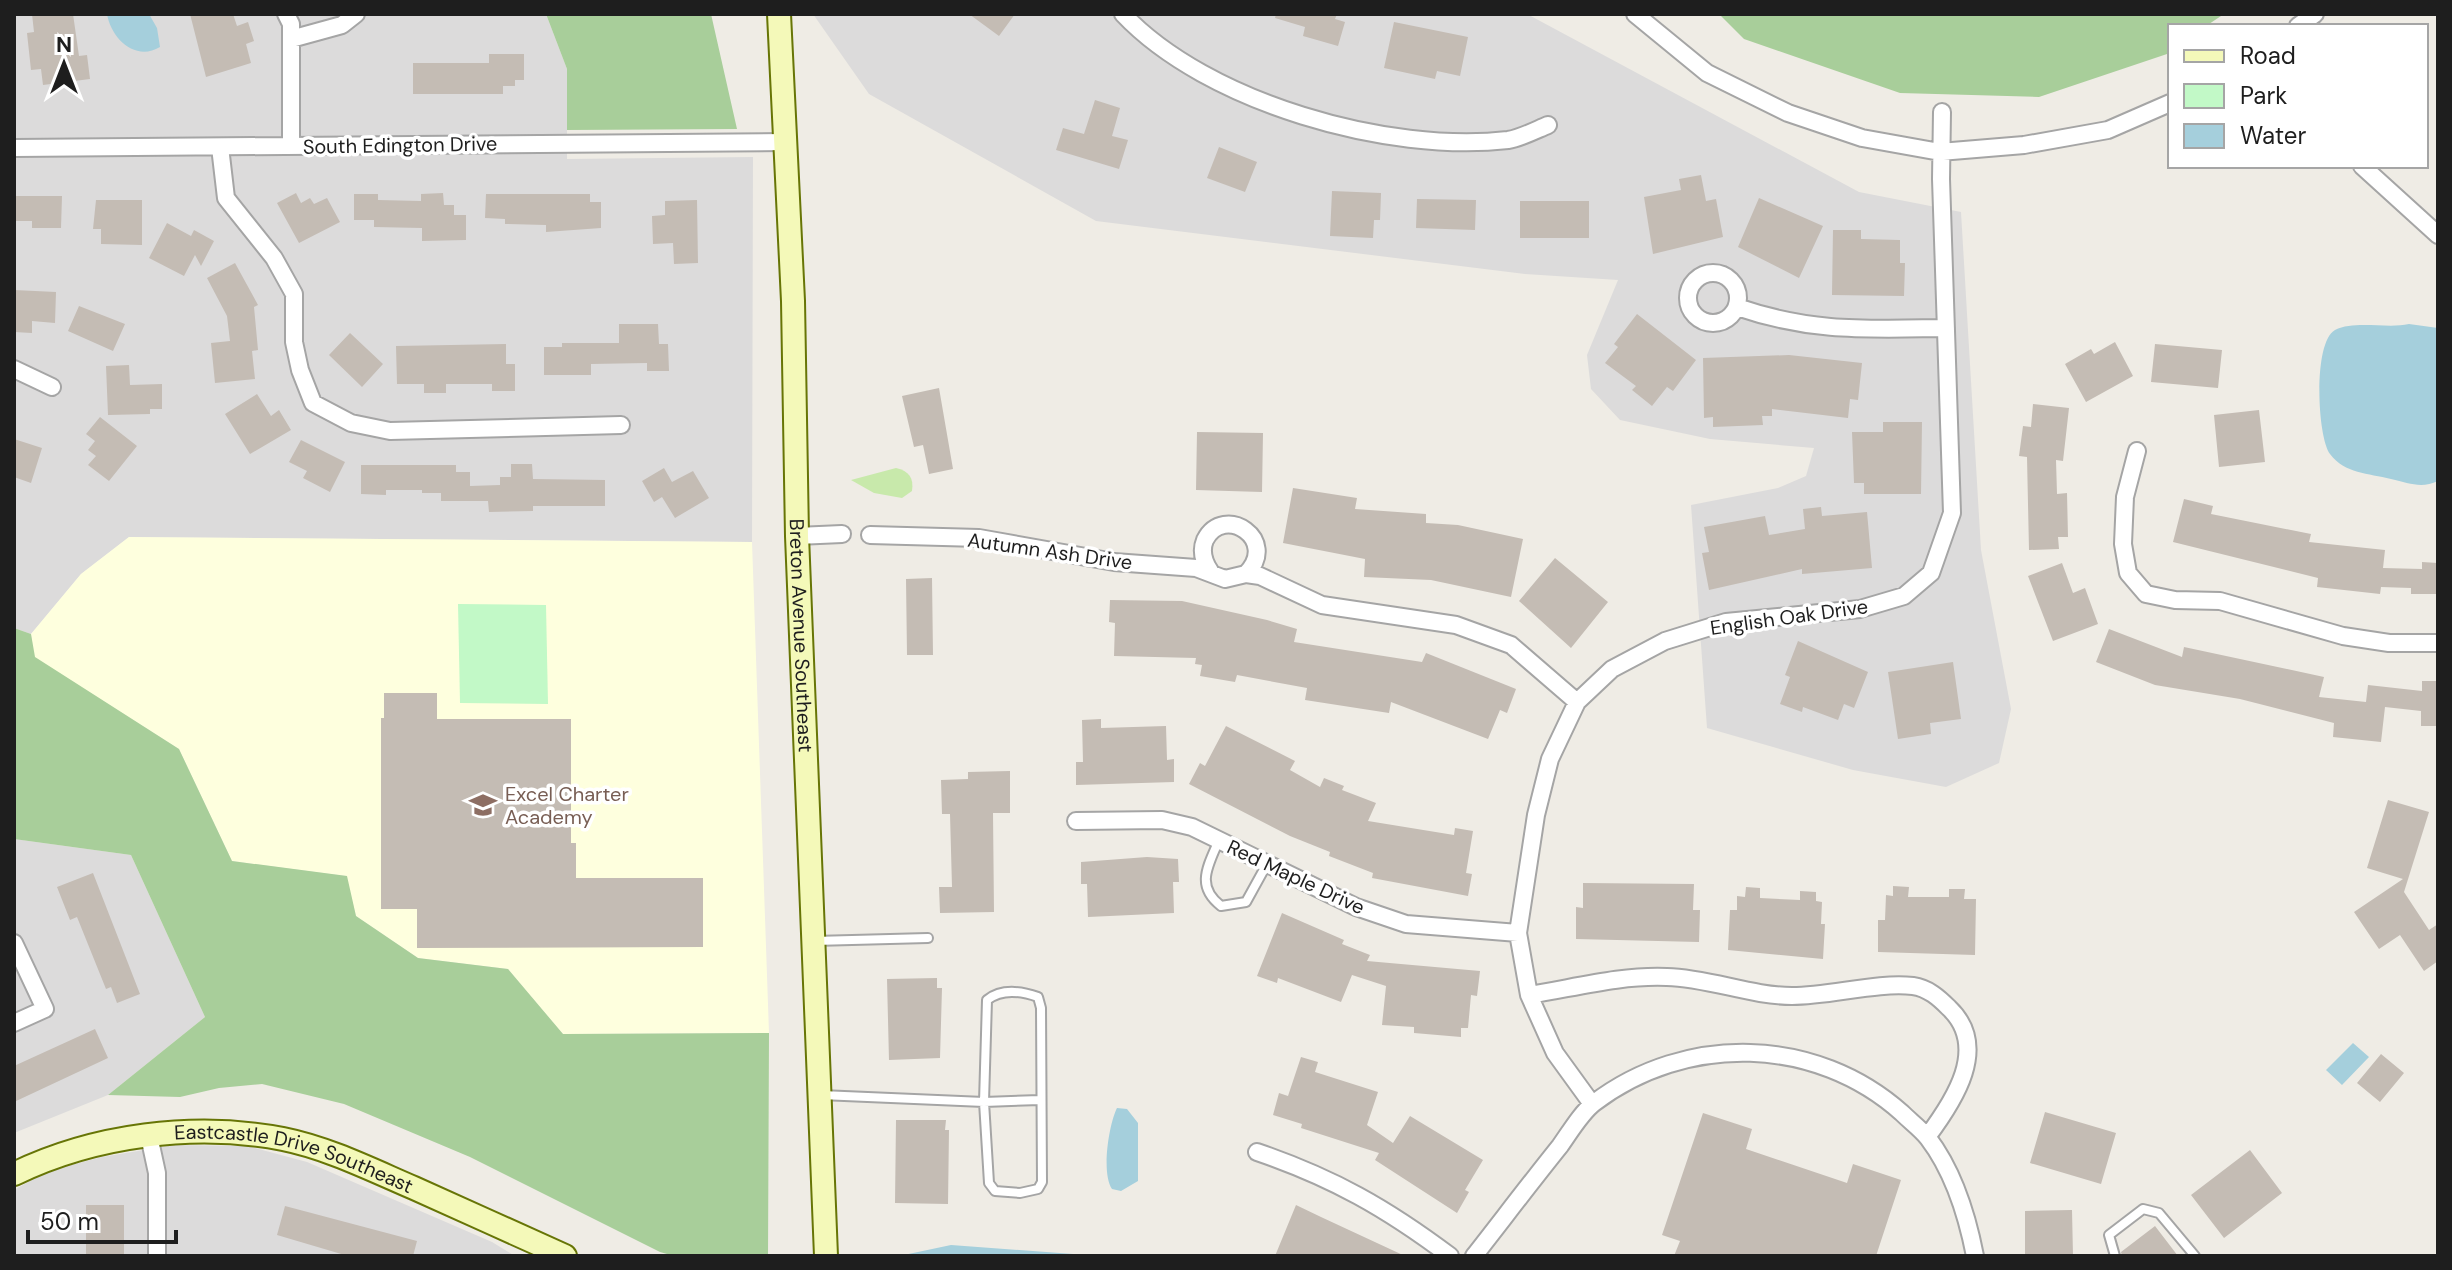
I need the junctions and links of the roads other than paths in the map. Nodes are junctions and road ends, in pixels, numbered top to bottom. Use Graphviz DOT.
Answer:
graph roads {
  1 [pos="286,14"];
  2 [pos="356,14"];
  3 [pos="779,14"];
  4 [pos="1123,14"];
  5 [pos="1635,14"];
  6 [pos="291,39"];
  7 [pos="2168,104"];
  8 [pos="1942,112"];
  9 [pos="1548,125"];
  10 [pos="785,142"];
  11 [pos="291,146"];
  12 [pos="220,147"];
  13 [pos="14,148"];
  14 [pos="1940,152"];
  15 [pos="2364,168"];
  16 [pos="2438,235"];
  17 [pos="1737,307"];
  18 [pos="1946,328"];
  19 [pos="14,369"];
  20 [pos="52,387"];
  21 [pos="621,425"];
  22 [pos="2137,451"];
  23 [pos="842,534"];
  24 [pos="870,535"];
  25 [pos="797,536"];
  26 [pos="1257,552"];
  27 [pos="1203,554"];
  28 [pos="1183,566"];
  29 [pos="1210,571"];
  30 [pos="1246,574"];
  31 [pos="1271,579"];
  32 [pos="2438,643"];
  33 [pos="1577,702"];
  34 [pos="1076,821"];
  35 [pos="1219,840"];
  36 [pos="1267,864"];
  37 [pos="1518,933"];
  38 [pos="928,938"];
  39 [pos="814,941"];
  40 [pos="14,943"];
  41 [pos="1529,995"];
  42 [pos="14,1023"];
  43 [pos="820,1095"];
  44 [pos="1040,1100"];
  45 [pos="984,1102"];
  46 [pos="1592,1104"];
  47 [pos="149,1136"];
  48 [pos="1927,1137"];
  49 [pos="1257,1152"];
  50 [pos="14,1174"];
  51 [pos="157,1256"];
  52 [pos="565,1256"];
  53 [pos="826,1256"];
  54 [pos="1450,1256"];
  55 [pos="1474,1256"];
  56 [pos="1975,1256"];
  57 [pos="2115,1256"];
  58 [pos="2195,1256"];
  1 -- 6 [label="street"];
  2 -- 6 [label="street"];
  3 -- 10 [label="main road, Breton Avenue Southeast"];
  4 -- 9 [label="street"];
  5 -- 14 [label="street"];
  6 -- 11 [label="street"];
  7 -- 14 [label="street"];
  8 -- 14 [label="street, English Oak Drive"];
  10 -- 11 [label="street, South Edington Drive"];
  10 -- 25 [label="main road, Breton Avenue Southeast"];
  11 -- 12 [label="street, South Edington Drive"];
  12 -- 13 [label="street, South Edington Drive"];
  12 -- 21 [label="street"];
  14 -- 18 [label="street, English Oak Drive"];
  15 -- 16 [label="street"];
  17 -- 18 [label="street"];
  18 -- 33 [label="street, English Oak Drive"];
  19 -- 20 [label="street"];
  22 -- 32 [label="street"];
  23 -- 25 [label="street"];
  24 -- 28 [label="street, Autumn Ash Drive"];
  25 -- 39 [label="main road, Breton Avenue Southeast"];
  26 -- 27 [label="street"];
  26 -- 30 [label="street"];
  26 -- 31 [label="street"];
  27 -- 28 [label="street"];
  27 -- 29 [label="street"];
  28 -- 29 [label="street, Autumn Ash Drive"];
  29 -- 30 [label="street, Autumn Ash Drive"];
  30 -- 31 [label="street, Autumn Ash Drive"];
  31 -- 33 [label="street, Autumn Ash Drive"];
  33 -- 37 [label="street, English Oak Drive"];
  34 -- 35 [label="street, Red Maple Drive"];
  35 -- 36 [label="street, Red Maple Drive"];
  35 -- 36 [label="lane"];
  36 -- 37 [label="street, Red Maple Drive"];
  37 -- 41 [label="street, English Oak Drive"];
  38 -- 39 [label="lane"];
  39 -- 43 [label="main road, Breton Avenue Southeast"];
  40 -- 42 [label="street"];
  41 -- 46 [label="street, English Oak Drive"];
  41 -- 48 [label="street"];
  43 -- 45 [label="lane"];
  43 -- 53 [label="main road, Breton Avenue Southeast"];
  44 -- 45 [label="lane"];
  44 -- 45 [label="lane"];
  44 -- 45 [label="lane"];
  46 -- 48 [label="street"];
  46 -- 55 [label="street"];
  47 -- 50 [label="main road, Eastcastle Drive Southeast"];
  47 -- 51 [label="street"];
  47 -- 52 [label="main road, Eastcastle Drive Southeast"];
  48 -- 56 [label="street"];
  49 -- 54 [label="street"];
  57 -- 58 [label="lane"];
}
